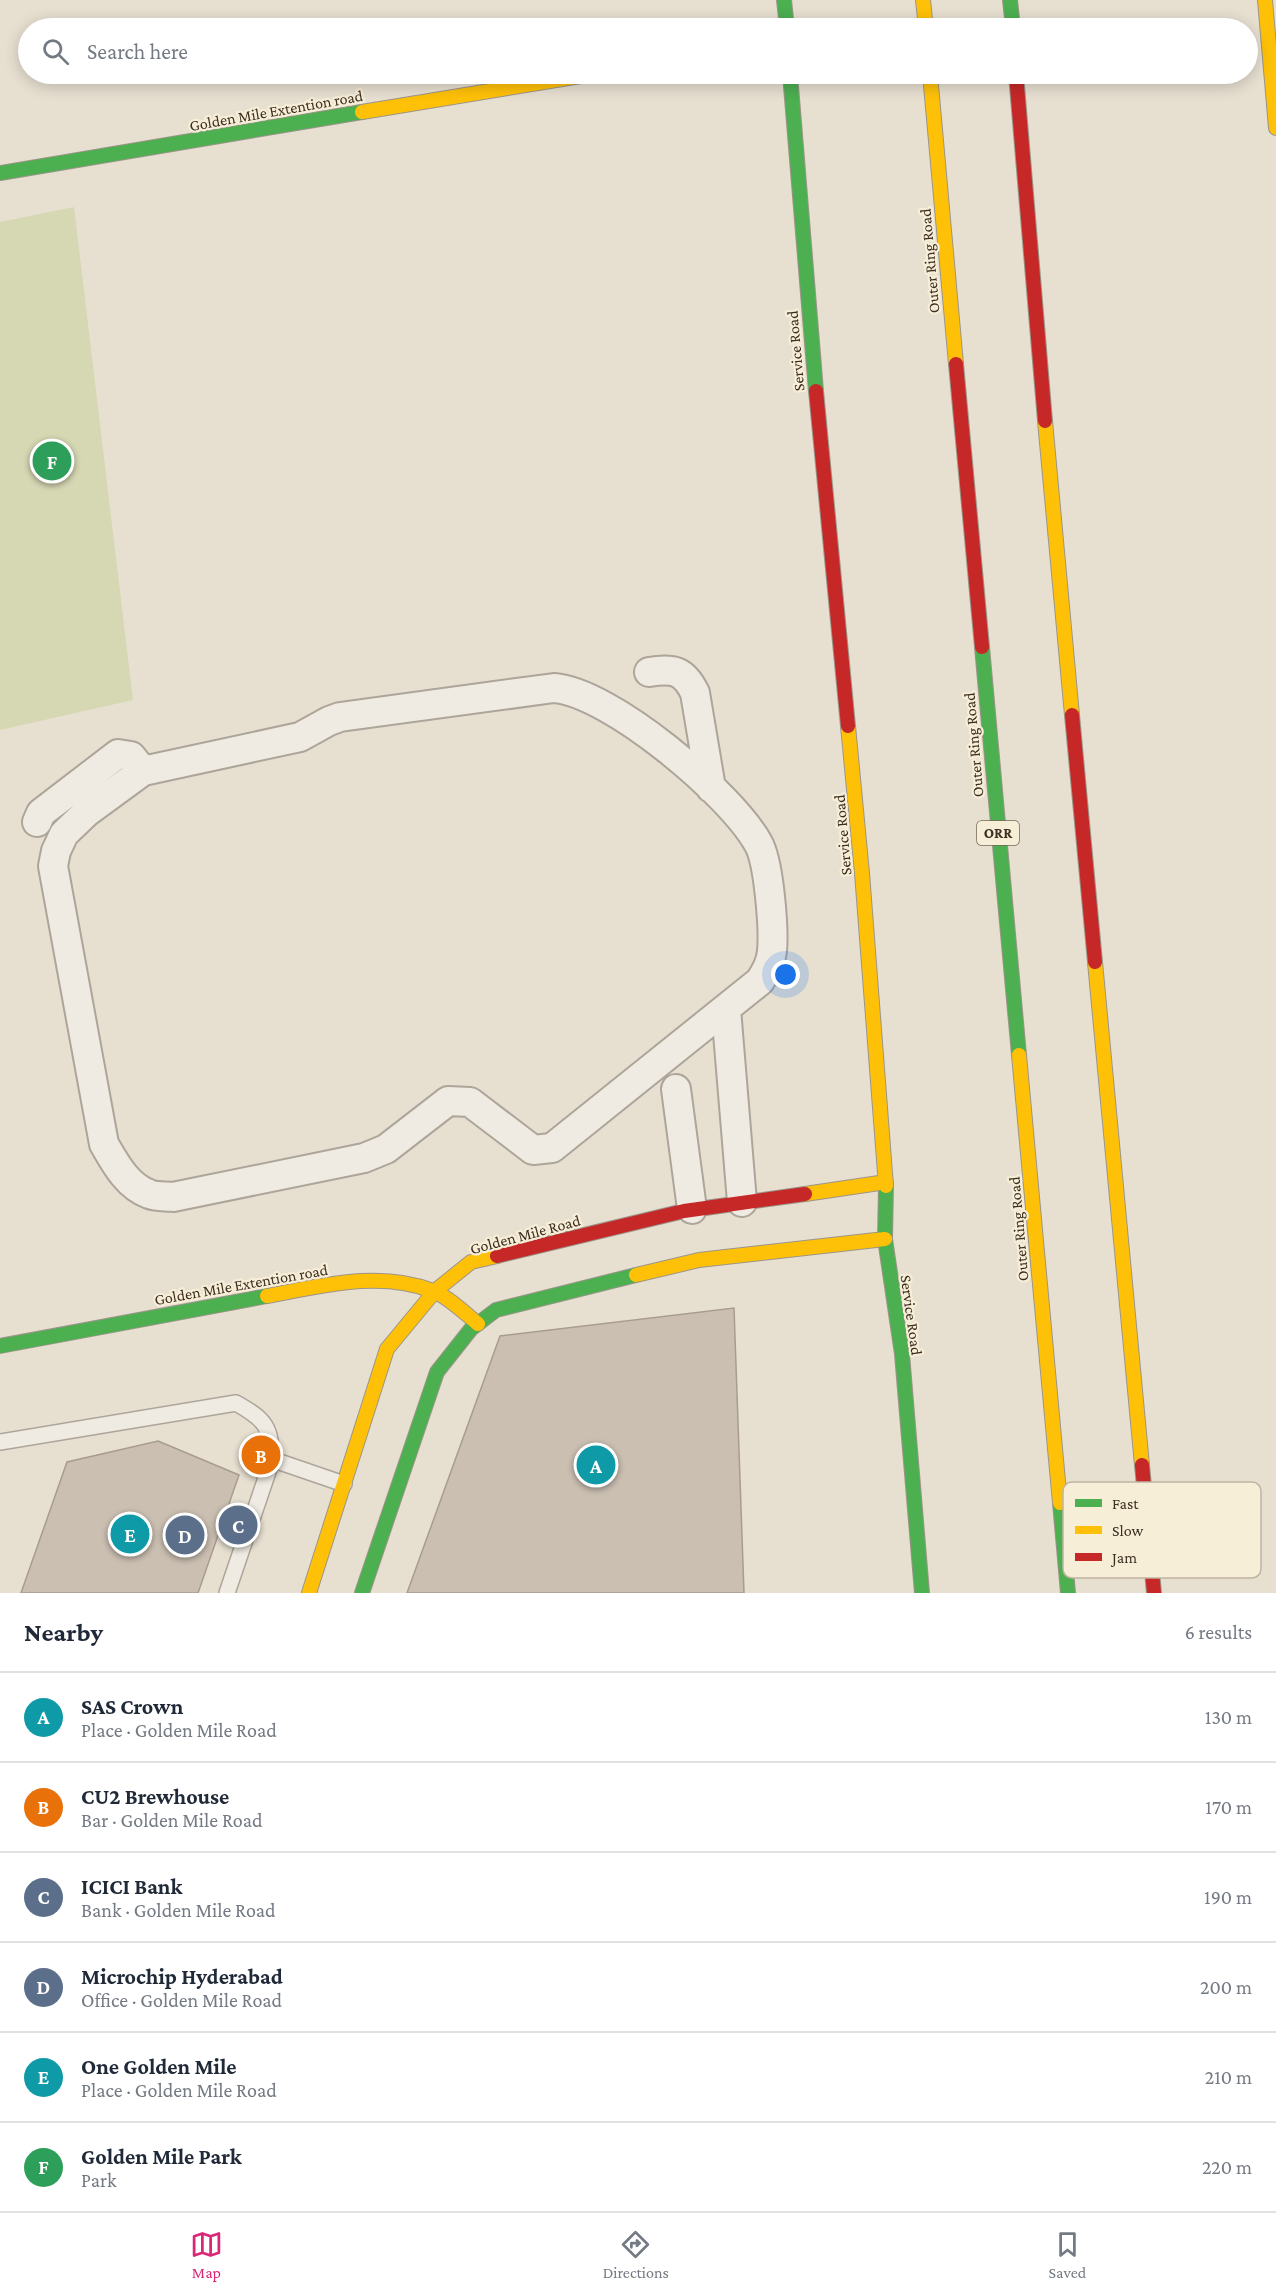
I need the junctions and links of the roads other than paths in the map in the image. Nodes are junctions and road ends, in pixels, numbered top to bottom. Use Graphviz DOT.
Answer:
graph roads {
  1 [pos="784,0"];
  2 [pos="923,0"];
  3 [pos="1010,0"];
  4 [pos="1265,0"];
  5 [pos="785,18"];
  6 [pos="925,18"];
  7 [pos="1012,18"];
  8 [pos="533,84"];
  9 [pos="791,84"];
  10 [pos="931,84"];
  11 [pos="1017,84"];
  12 [pos="1276,128"];
  13 [pos="0,173"];
  14 [pos="649,672"];
  15 [pos="143,771"];
  16 [pos="711,788"];
  17 [pos="37,822"];
  18 [pos="726,1010"];
  19 [pos="676,1089"];
  20 [pos="886,1182"];
  21 [pos="742,1202"];
  22 [pos="692,1209"];
  23 [pos="885,1239"];
  24 [pos="435,1291"];
  25 [pos="478,1324"];
  26 [pos="0,1346"];
  27 [pos="0,1442"];
  28 [pos="271,1459"];
  29 [pos="1144,1482"];
  30 [pos="344,1484"];
  31 [pos="1063,1538"];
  32 [pos="1067,1578"];
  33 [pos="1153,1578"];
  34 [pos="227,1593"];
  35 [pos="309,1593"];
  36 [pos="362,1593"];
  37 [pos="922,1593"];
  38 [pos="1068,1593"];
  39 [pos="1154,1593"];
  1 -- 5 [label="main road"];
  2 -- 6 [label="main road"];
  3 -- 7 [label="main road"];
  4 -- 12 [label="main road"];
  8 -- 13 [label="main road, Golden Mile Extention road"];
  9 -- 20 [label="main road, Service Road"];
  10 -- 31 [label="main road, Outer Ring Road / ORR"];
  11 -- 29 [label="main road"];
  14 -- 16 [label="street"];
  15 -- 16 [label="street"];
  15 -- 17 [label="street"];
  15 -- 18 [label="street"];
  16 -- 18 [label="street"];
  18 -- 21 [label="street"];
  19 -- 22 [label="street"];
  20 -- 21 [label="main road, Golden Mile Road"];
  20 -- 23 [label="main road, Service Road"];
  21 -- 22 [label="main road, Golden Mile Road"];
  22 -- 24 [label="main road, Golden Mile Road"];
  23 -- 25 [label="main road"];
  23 -- 37 [label="main road, Service Road"];
  24 -- 25 [label="main road, Golden Mile Extention road"];
  24 -- 26 [label="main road, Golden Mile Extention road"];
  24 -- 30 [label="main road, Golden Mile Road"];
  25 -- 36 [label="main road"];
  27 -- 28 [label="lane"];
  28 -- 30 [label="lane"];
  28 -- 34 [label="lane"];
  30 -- 35 [label="main road, Golden Mile Road"];
  32 -- 38 [label="main road, Outer Ring Road / ORR"];
  33 -- 39 [label="main road"];
}
